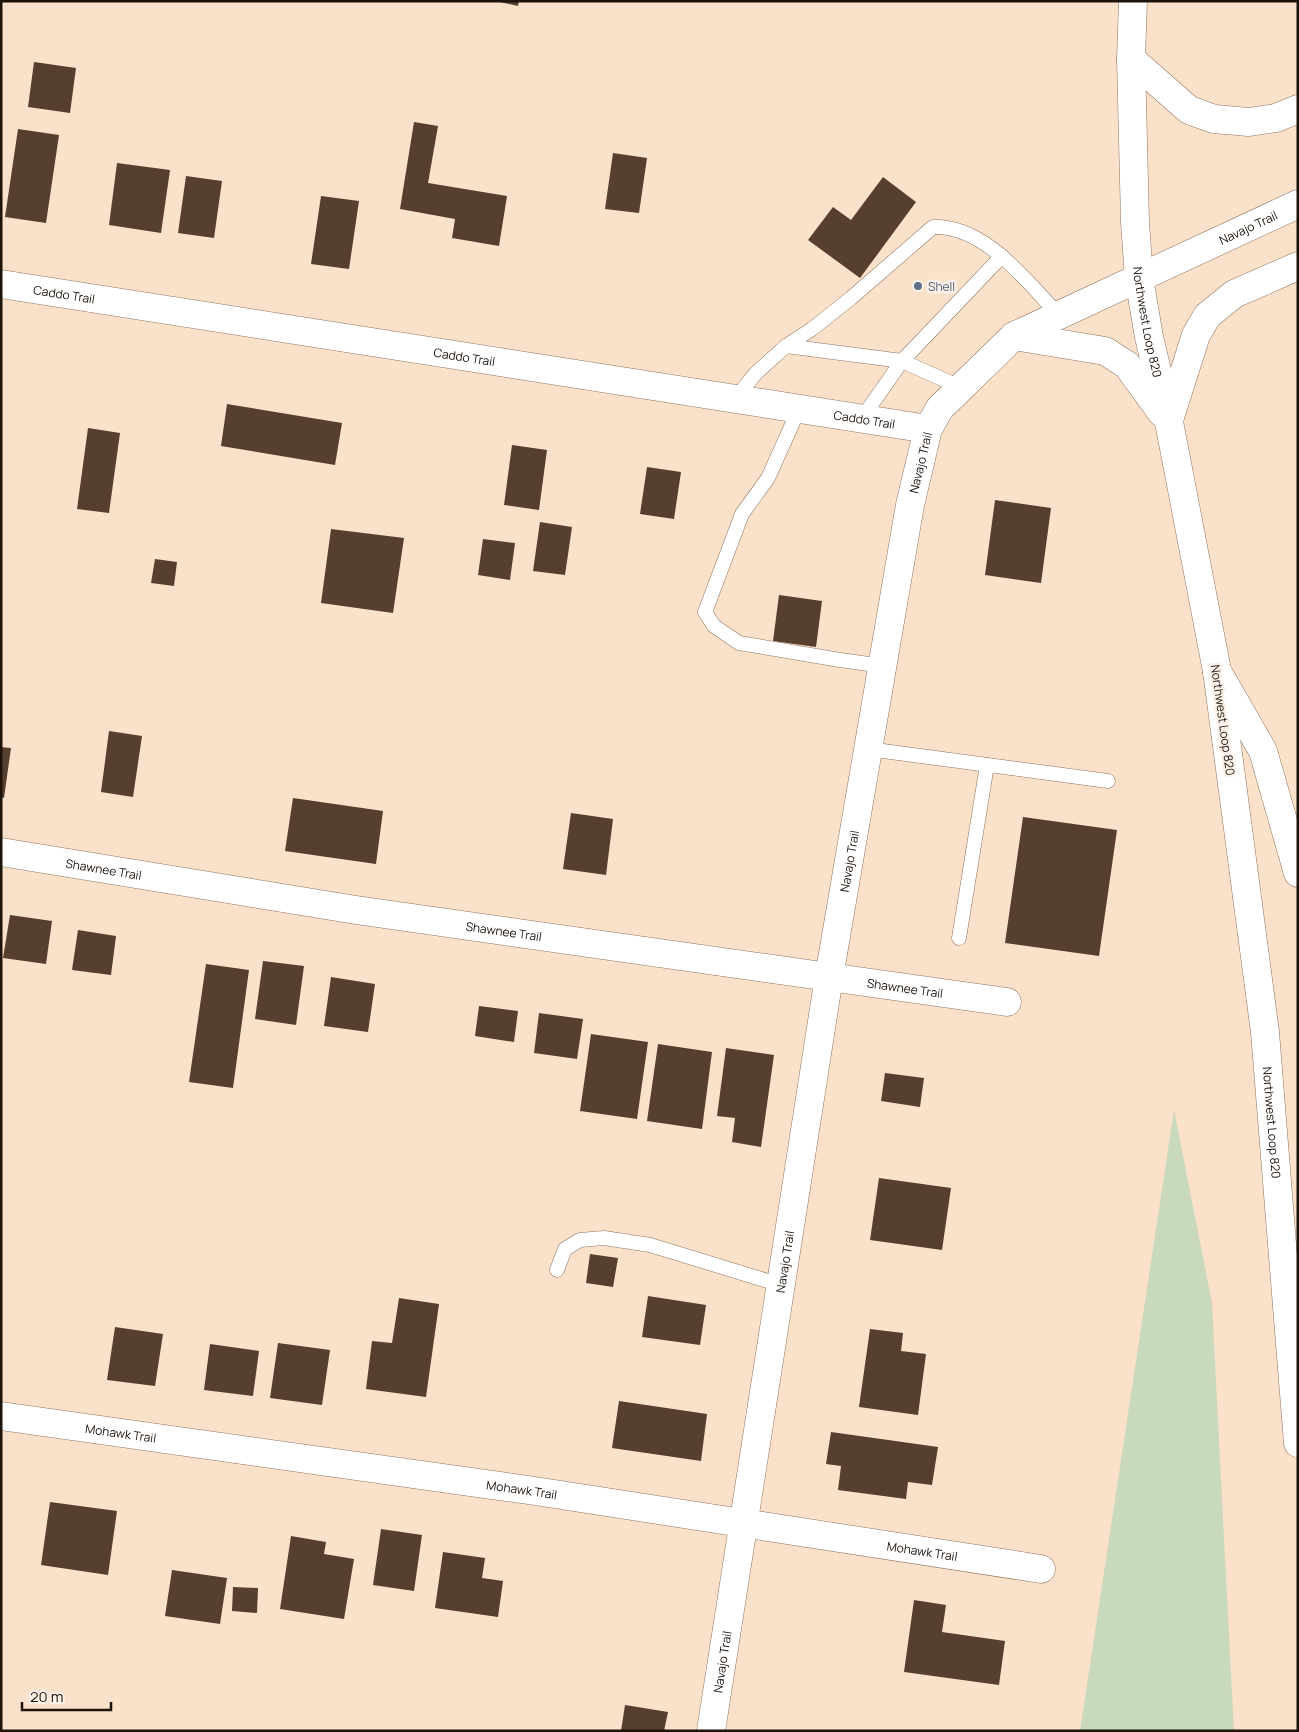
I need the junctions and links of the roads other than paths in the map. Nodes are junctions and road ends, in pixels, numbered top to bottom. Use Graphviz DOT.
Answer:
graph roads {
  1 [pos="1133,1"];
  2 [pos="1131,59"];
  3 [pos="1298,109"];
  4 [pos="1298,204"];
  5 [pos="1002,256"];
  6 [pos="1298,266"];
  7 [pos="1139,278"];
  8 [pos="1,284"];
  9 [pos="1059,315"];
  10 [pos="1014,336"];
  11 [pos="786,346"];
  12 [pos="902,361"];
  13 [pos="960,387"];
  14 [pos="735,398"];
  15 [pos="799,409"];
  16 [pos="862,418"];
  17 [pos="1168,422"];
  18 [pos="928,429"];
  19 [pos="883,666"];
  20 [pos="1217,671"];
  21 [pos="868,749"];
  22 [pos="987,765"];
  23 [pos="1108,781"];
  24 [pos="1,852"];
  25 [pos="1298,873"];
  26 [pos="959,938"];
  27 [pos="829,977"];
  28 [pos="1007,1002"];
  29 [pos="556,1270"];
  30 [pos="780,1285"];
  31 [pos="1,1416"];
  32 [pos="1298,1443"];
  33 [pos="744,1524"];
  34 [pos="1041,1569"];
  35 [pos="710,1731"];
  1 -- 2 [label="main road, Northwest Loop 820"];
  2 -- 3 [label="main road"];
  2 -- 7 [label="main road, Northwest Loop 820"];
  4 -- 7 [label="main road, Navajo Trail"];
  5 -- 9 [label="lane"];
  5 -- 11 [label="lane"];
  5 -- 12 [label="lane"];
  6 -- 17 [label="main road"];
  7 -- 9 [label="main road, Navajo Trail"];
  7 -- 17 [label="main road, Northwest Loop 820"];
  8 -- 14 [label="main road, Caddo Trail"];
  9 -- 10 [label="main road, Navajo Trail"];
  10 -- 13 [label="main road, Navajo Trail"];
  10 -- 17 [label="main road"];
  11 -- 12 [label="lane"];
  11 -- 14 [label="lane"];
  12 -- 13 [label="lane"];
  12 -- 16 [label="lane"];
  13 -- 18 [label="main road, Navajo Trail"];
  14 -- 15 [label="main road, Caddo Trail"];
  15 -- 16 [label="main road, Caddo Trail"];
  15 -- 19 [label="lane"];
  16 -- 18 [label="main road, Caddo Trail"];
  17 -- 20 [label="main road, Northwest Loop 820"];
  18 -- 19 [label="main road, Navajo Trail"];
  19 -- 21 [label="main road, Navajo Trail"];
  20 -- 25 [label="main road"];
  20 -- 32 [label="main road, Northwest Loop 820"];
  21 -- 22 [label="lane"];
  21 -- 27 [label="main road, Navajo Trail"];
  22 -- 23 [label="lane"];
  22 -- 26 [label="lane"];
  24 -- 27 [label="main road, Shawnee Trail"];
  27 -- 28 [label="main road, Shawnee Trail"];
  27 -- 30 [label="main road, Navajo Trail"];
  29 -- 30 [label="lane"];
  30 -- 33 [label="main road, Navajo Trail"];
  31 -- 33 [label="main road, Mohawk Trail"];
  33 -- 34 [label="main road, Mohawk Trail"];
  33 -- 35 [label="main road, Navajo Trail"];
}
